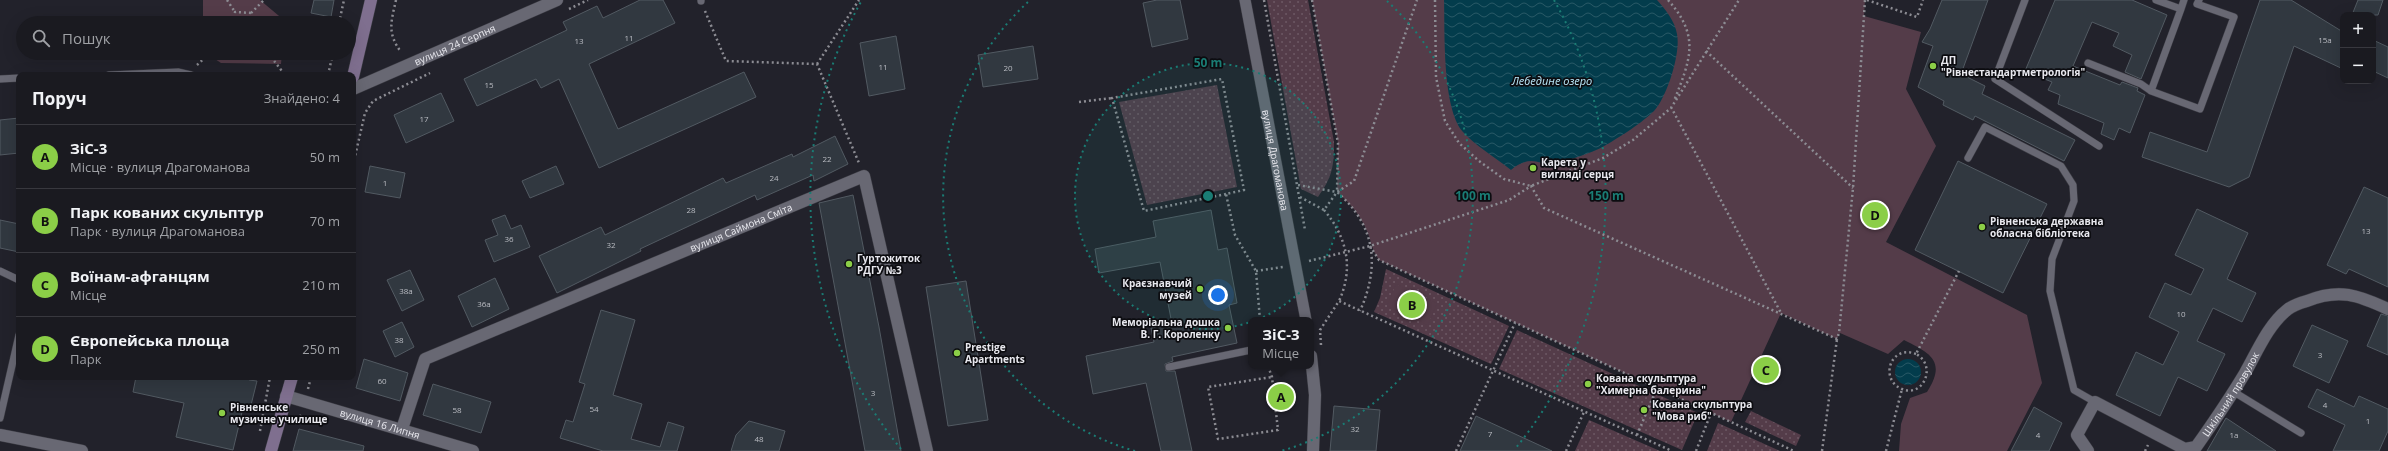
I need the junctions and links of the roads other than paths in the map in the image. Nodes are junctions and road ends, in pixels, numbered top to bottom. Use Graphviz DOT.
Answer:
graph roads {
  1 [pos="371,0"];
  2 [pos="557,0"];
  3 [pos="1246,0"];
  4 [pos="2025,0"];
  5 [pos="2156,0"];
  6 [pos="2184,0"];
  7 [pos="2188,0"];
  8 [pos="2198,2"];
  9 [pos="2181,9"];
  10 [pos="2088,63"];
  11 [pos="354,72"];
  12 [pos="16,78"];
  13 [pos="0,79"];
  14 [pos="356,88"];
  15 [pos="2151,91"];
  16 [pos="2099,146"];
  17 [pos="1968,158"];
  18 [pos="0,271"];
  19 [pos="16,279"];
  20 [pos="2388,309"];
  21 [pos="1305,317"];
  22 [pos="16,348"];
  23 [pos="1248,351"];
  24 [pos="1169,367"];
  25 [pos="1312,369"];
  26 [pos="291,380"];
  27 [pos="2234,392"];
  28 [pos="286,396"];
  29 [pos="2094,402"];
  30 [pos="0,418"];
  31 [pos="402,429"];
  32 [pos="2301,433"];
  33 [pos="0,435"];
  34 [pos="82,451"];
  35 [pos="271,451"];
  36 [pos="473,451"];
  37 [pos="927,451"];
  38 [pos="1313,451"];
  39 [pos="2088,451"];
  1 -- 11 [label="main road"];
  2 -- 14 [label="street, вулиця 24 Серпня"];
  3 -- 21 [label="street, вулиця Драгоманова"];
  4 -- 16 [label="lane"];
  5 -- 9 [label="lane"];
  6 -- 9 [label="lane"];
  7 -- 8 [label="lane"];
  8 -- 15 [label="lane"];
  9 -- 15 [label="lane"];
  10 -- 15 [label="lane"];
  12 -- 13 [label="lane"];
  17 -- 29 [label="lane"];
  18 -- 19 [label="lane"];
  20 -- 27 [label="street, Шкільний провулок"];
  22 -- 30 [label="lane"];
  23 -- 24 [label="lane"];
  25 -- 38 [label="street"];
  26 -- 28 [label="main road"];
  27 -- 29 [label="street, Шкільний провулок"];
  27 -- 32 [label="lane"];
  28 -- 31 [label="street, вулиця 16 Липня"];
  28 -- 35 [label="main road"];
  29 -- 39 [label="street"];
  31 -- 36 [label="street, вулиця 16 Липня"];
  31 -- 37 [label="street, вулиця Саймона Сміта"];
  33 -- 34 [label="street"];
}
